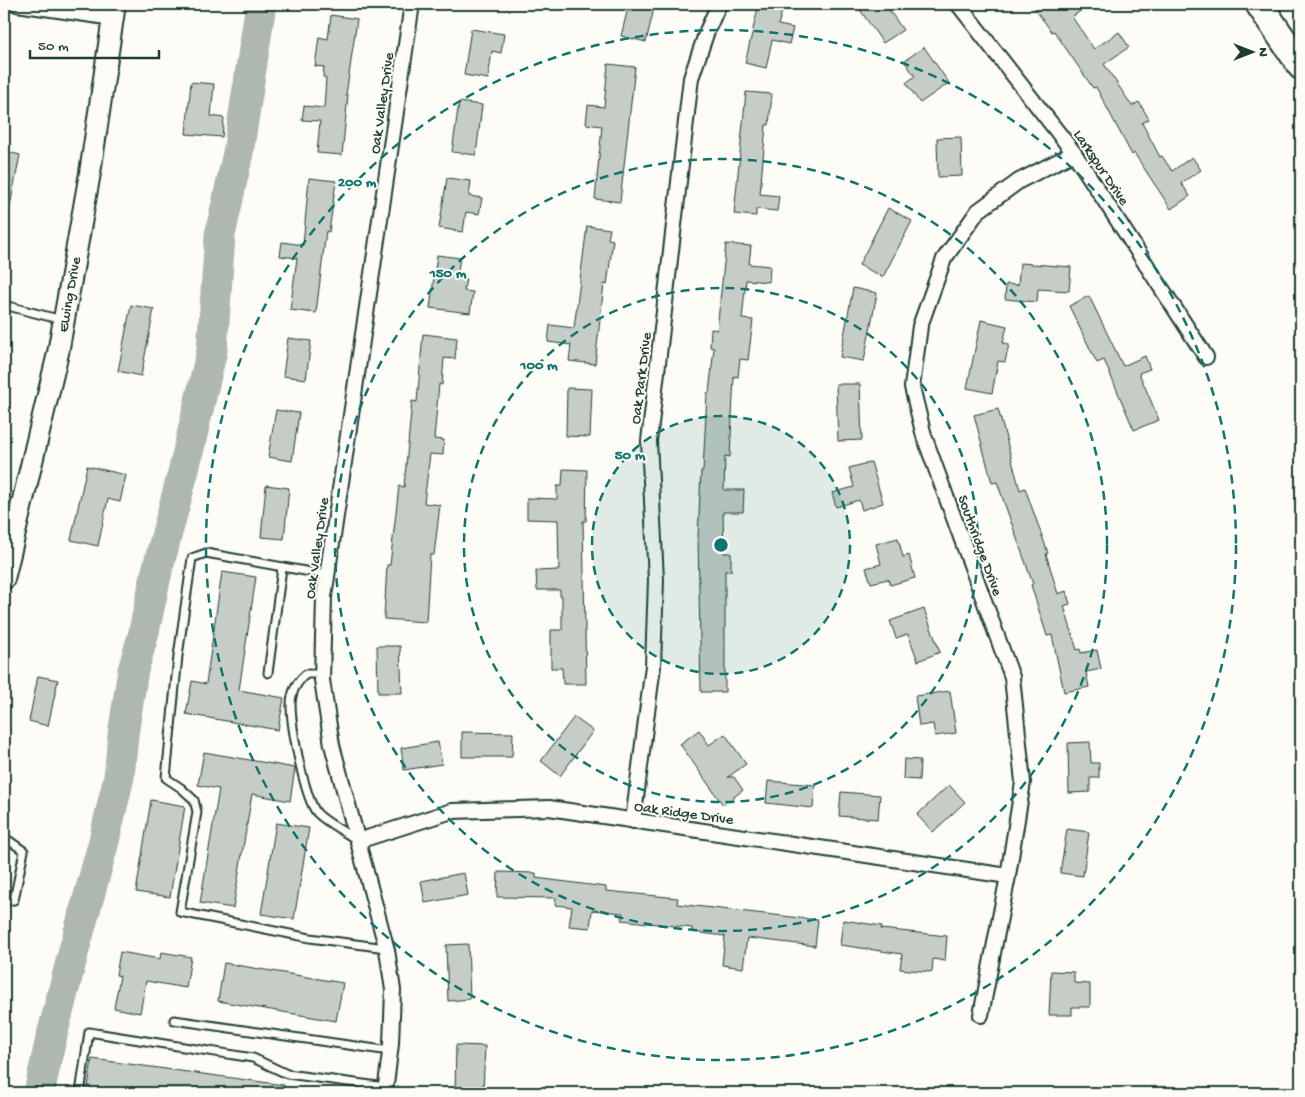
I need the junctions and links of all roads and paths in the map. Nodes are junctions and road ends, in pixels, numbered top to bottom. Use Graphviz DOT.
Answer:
graph roads {
  1 [pos="17,4"];
  2 [pos="412,4"];
  3 [pos="719,4"];
  4 [pos="958,4"];
  5 [pos="1259,4"];
  6 [pos="114,11"];
  7 [pos="1301,66"];
  8 [pos="1074,153"];
  9 [pos="4,305"];
  10 [pos="64,320"];
  11 [pos="1206,357"];
  12 [pos="282,568"];
  13 [pos="327,575"];
  14 [pos="4,579"];
  15 [pos="268,673"];
  16 [pos="322,674"];
  17 [pos="633,821"];
  18 [pos="4,837"];
  19 [pos="358,841"];
  20 [pos="1008,876"];
  21 [pos="4,901"];
  22 [pos="386,948"];
  23 [pos="981,1015"];
  24 [pos="174,1020"];
  25 [pos="390,1051"];
  26 [pos="386,1090"];
  27 [pos="80,1093"];
  1 -- 6 [label="street"];
  2 -- 13 [label="street, Oak Valley Drive"];
  3 -- 17 [label="street, Oak Park Drive"];
  4 -- 8 [label="street, Larkspur Drive"];
  5 -- 7 [label="highway"];
  6 -- 10 [label="main road, Ewing Drive"];
  8 -- 11 [label="street, Larkspur Drive"];
  8 -- 20 [label="street, Southridge Drive"];
  9 -- 10 [label="lane"];
  10 -- 14 [label="main road, Ewing Drive"];
  12 -- 13 [label="lane"];
  12 -- 15 [label="lane"];
  12 -- 22 [label="lane"];
  13 -- 16 [label="street, Oak Valley Drive"];
  16 -- 19 [label="street, Oak Valley Drive"];
  16 -- 19 [label="lane"];
  17 -- 19 [label="street, Oak Ridge Drive"];
  17 -- 20 [label="street, Oak Ridge Drive"];
  18 -- 21 [label="lane"];
  19 -- 22 [label="street, Oak Valley Drive"];
  20 -- 23 [label="street, Southridge Drive"];
  22 -- 25 [label="street, Oak Valley Drive"];
  24 -- 25 [label="lane"];
  25 -- 26 [label="street, Oak Valley Drive"];
  26 -- 27 [label="lane"];
}
